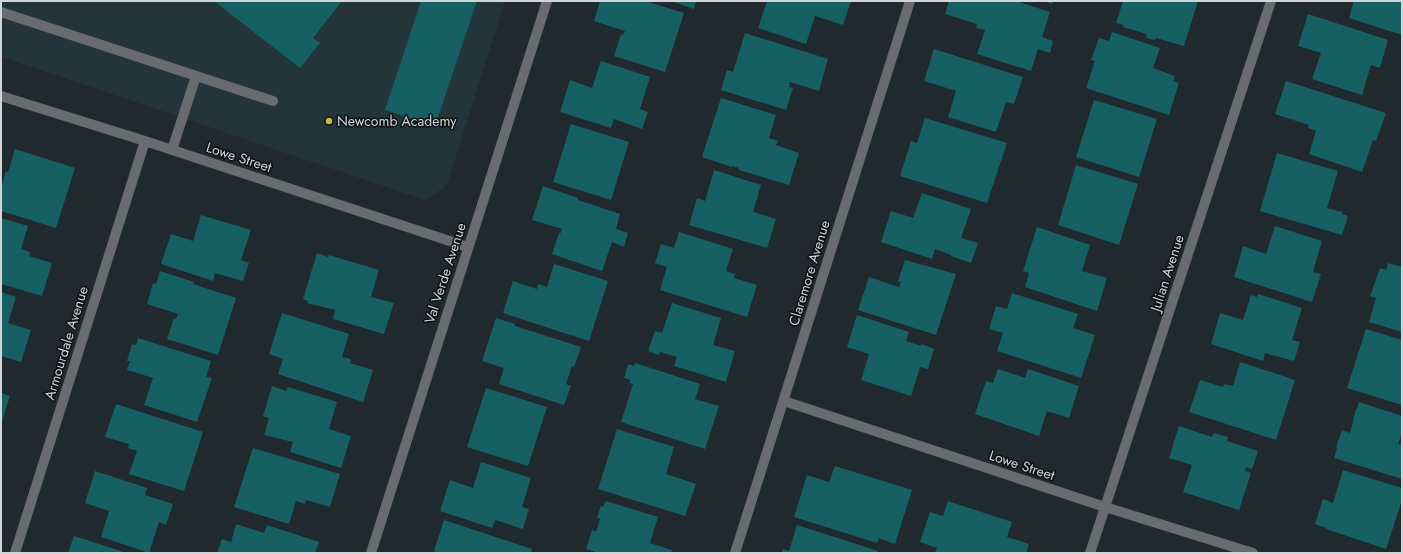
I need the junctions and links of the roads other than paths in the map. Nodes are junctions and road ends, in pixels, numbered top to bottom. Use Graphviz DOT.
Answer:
graph roads {
  1 [pos="547,1"];
  2 [pos="910,1"];
  3 [pos="1271,1"];
  4 [pos="1,12"];
  5 [pos="196,76"];
  6 [pos="1,96"];
  7 [pos="273,101"];
  8 [pos="145,140"];
  9 [pos="172,150"];
  10 [pos="468,246"];
  11 [pos="784,401"];
  12 [pos="1105,507"];
  13 [pos="15,553"];
  14 [pos="371,553"];
  15 [pos="735,553"];
  16 [pos="1090,553"];
  17 [pos="1253,553"];
  1 -- 10 [label="street, Val Verde Avenue"];
  2 -- 11 [label="street, Claremore Avenue"];
  3 -- 12 [label="street, Julian Avenue"];
  4 -- 5 [label="street"];
  5 -- 7 [label="street"];
  5 -- 9 [label="street"];
  6 -- 8 [label="street, Lowe Street"];
  8 -- 9 [label="street, Lowe Street"];
  8 -- 13 [label="street, Armourdale Avenue"];
  9 -- 10 [label="street, Lowe Street"];
  10 -- 14 [label="street, Val Verde Avenue"];
  11 -- 12 [label="street, Lowe Street"];
  11 -- 15 [label="street, Claremore Avenue"];
  12 -- 16 [label="street, Julian Avenue"];
  12 -- 17 [label="street, Lowe Street"];
}
